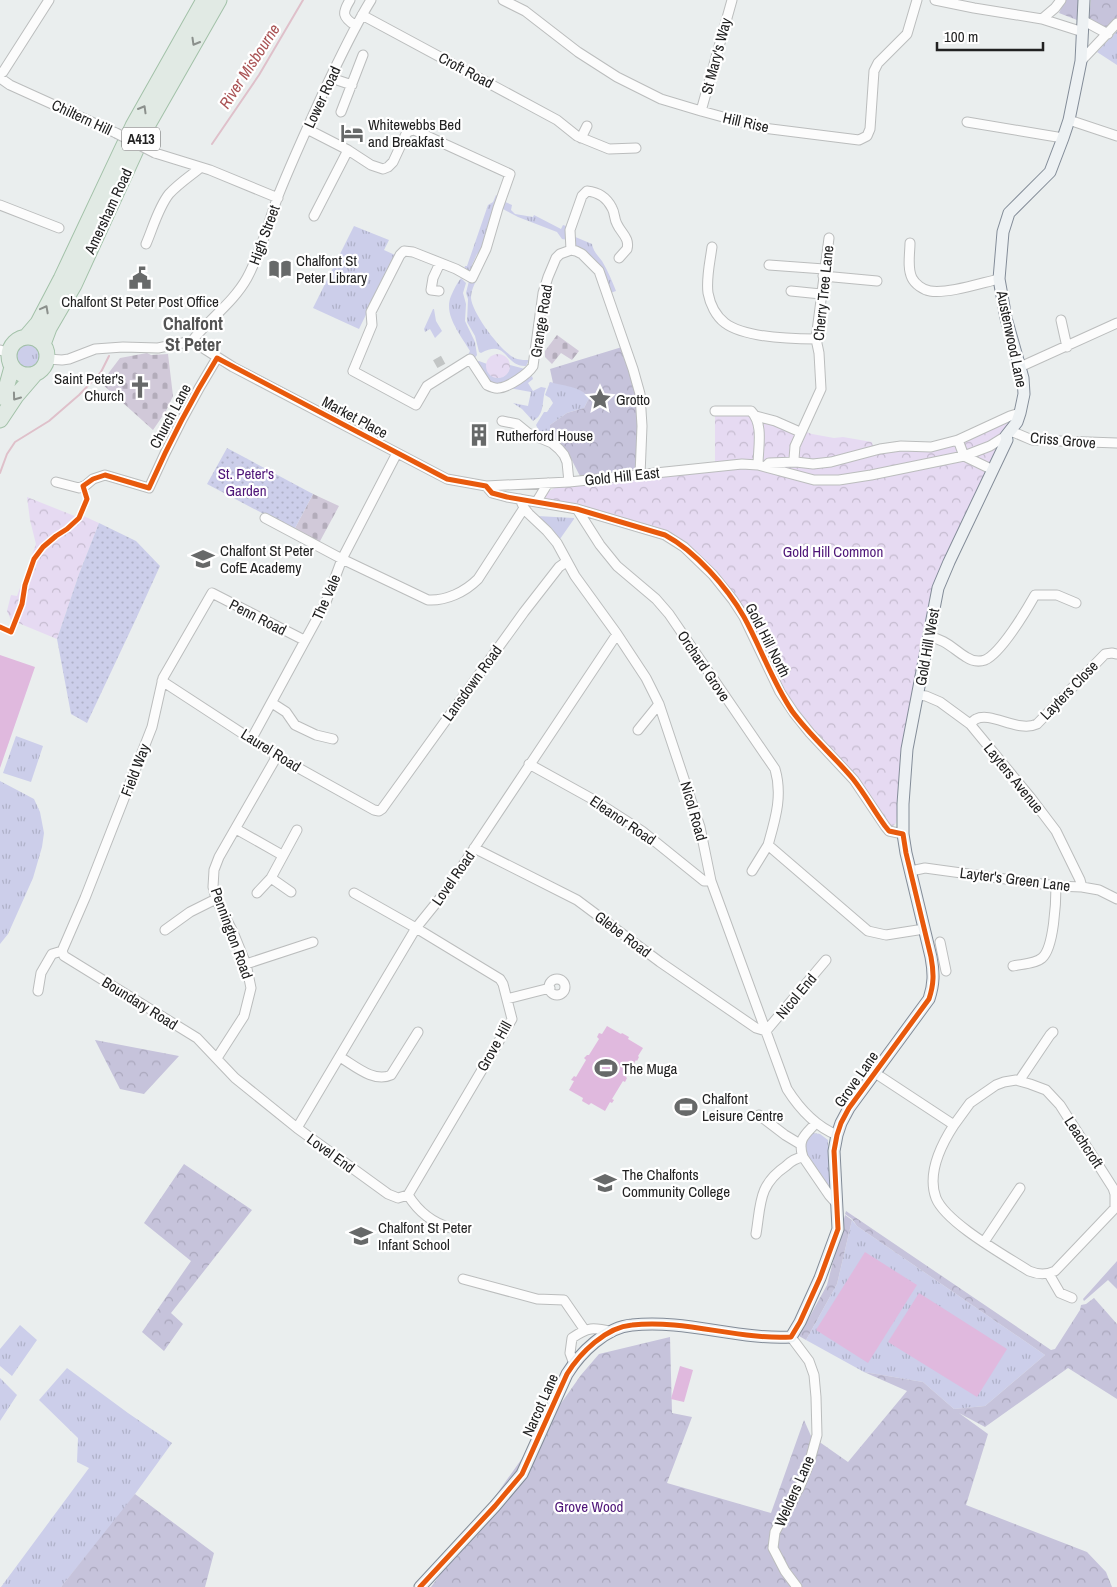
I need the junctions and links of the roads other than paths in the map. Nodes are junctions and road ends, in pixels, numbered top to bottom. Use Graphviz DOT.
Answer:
graph roads {
  1 [pos="49,0"];
  2 [pos="204,0"];
  3 [pos="219,0"];
  4 [pos="350,0"];
  5 [pos="372,0"];
  6 [pos="503,0"];
  7 [pos="732,0"];
  8 [pos="918,0"];
  9 [pos="935,0"];
  10 [pos="1061,0"];
  11 [pos="1084,0"];
  12 [pos="951,2"];
  13 [pos="362,15"];
  14 [pos="1042,19"];
  15 [pos="1117,23"];
  16 [pos="356,26"];
  17 [pos="1083,27"];
  18 [pos="1108,34"];
  19 [pos="363,55"];
  20 [pos="1081,62"];
  21 [pos="0,76"];
  22 [pos="331,78"];
  23 [pos="352,85"];
  24 [pos="701,111"];
  25 [pos="341,112"];
  26 [pos="1069,120"];
  27 [pos="967,122"];
  28 [pos="587,126"];
  29 [pos="307,129"];
  30 [pos="1117,136"];
  31 [pos="581,138"];
  32 [pos="1063,138"];
  33 [pos="636,148"];
  34 [pos="348,150"];
  35 [pos="200,168"];
  36 [pos="278,198"];
  37 [pos="0,205"];
  38 [pos="314,216"];
  39 [pos="59,228"];
  40 [pos="829,238"];
  41 [pos="910,243"];
  42 [pos="146,244"];
  43 [pos="712,247"];
  44 [pos="571,250"];
  45 [pos="618,258"];
  46 [pos="440,263"];
  47 [pos="769,265"];
  48 [pos="824,272"];
  49 [pos="999,279"];
  50 [pos="877,281"];
  51 [pos="439,291"];
  52 [pos="791,291"];
  53 [pos="821,294"];
  54 [pos="1061,320"];
  55 [pos="1117,323"];
  56 [pos="26,337"];
  57 [pos="816,339"];
  58 [pos="192,341"];
  59 [pos="44,344"];
  60 [pos="1067,347"];
  61 [pos="7,357"];
  62 [pos="218,358"];
  63 [pos="48,359"];
  64 [pos="1020,367"];
  65 [pos="34,375"];
  66 [pos="0,397"];
  67 [pos="715,411"];
  68 [pos="1020,413"];
  69 [pos="756,416"];
  70 [pos="0,420"];
  71 [pos="502,422"];
  72 [pos="800,432"];
  73 [pos="1008,433"];
  74 [pos="958,440"];
  75 [pos="1117,443"];
  76 [pos="397,453"];
  77 [pos="964,456"];
  78 [pos="796,462"];
  79 [pos="762,466"];
  80 [pos="993,470"];
  81 [pos="640,474"];
  82 [pos="802,477"];
  83 [pos="56,482"];
  84 [pos="569,482"];
  85 [pos="548,483"];
  86 [pos="486,486"];
  87 [pos="520,499"];
  88 [pos="537,501"];
  89 [pos="524,508"];
  90 [pos="577,509"];
  91 [pos="265,518"];
  92 [pos="342,559"];
  93 [pos="566,562"];
  94 [pos="212,593"];
  95 [pos="1076,603"];
  96 [pos="617,634"];
  97 [pos="929,638"];
  98 [pos="304,640"];
  99 [pos="1117,654"];
  100 [pos="162,681"];
  101 [pos="918,695"];
  102 [pos="272,703"];
  103 [pos="659,704"];
  104 [pos="970,724"];
  105 [pos="638,730"];
  106 [pos="252,738"];
  107 [pos="333,739"];
  108 [pos="277,756"];
  109 [pos="529,764"];
  110 [pos="382,809"];
  111 [pos="236,829"];
  112 [pos="297,830"];
  113 [pos="904,834"];
  114 [pos="768,845"];
  115 [pos="474,848"];
  116 [pos="282,855"];
  117 [pos="752,871"];
  118 [pos="911,871"];
  119 [pos="271,878"];
  120 [pos="711,881"];
  121 [pos="1056,886"];
  122 [pos="1082,887"];
  123 [pos="290,892"];
  124 [pos="258,893"];
  125 [pos="354,893"];
  126 [pos="216,899"];
  127 [pos="1117,900"];
  128 [pos="416,928"];
  129 [pos="924,929"];
  130 [pos="165,930"];
  131 [pos="313,942"];
  132 [pos="940,942"];
  133 [pos="62,951"];
  134 [pos="936,955"];
  135 [pos="826,960"];
  136 [pos="246,964"];
  137 [pos="1013,966"];
  138 [pos="946,971"];
  139 [pos="550,988"];
  140 [pos="38,991"];
  141 [pos="507,999"];
  142 [pos="766,1031"];
  143 [pos="418,1032"];
  144 [pos="1053,1032"];
  145 [pos="340,1057"];
  146 [pos="216,1058"];
  147 [pos="875,1073"];
  148 [pos="1019,1081"];
  149 [pos="760,1114"];
  150 [pos="816,1124"];
  151 [pos="954,1125"];
  152 [pos="297,1128"];
  153 [pos="837,1135"];
  154 [pos="800,1144"];
  155 [pos="803,1157"];
  156 [pos="1020,1188"];
  157 [pos="408,1195"];
  158 [pos="838,1204"];
  159 [pos="1116,1209"];
  160 [pos="451,1228"];
  161 [pos="756,1234"];
  162 [pos="984,1242"];
  163 [pos="1049,1274"];
  164 [pos="463,1279"];
  165 [pos="1072,1298"];
  166 [pos="584,1330"];
  167 [pos="612,1332"];
  168 [pos="791,1337"];
  169 [pos="574,1364"];
  170 [pos="420,1587"];
  171 [pos="797,1587"];
  1 -- 21 [label="street"];
  56 -- 2 [label="highway, Amersham Road / A413, one-way"];
  3 -- 59 [label="highway, Amersham Road / A413, one-way"];
  4 -- 16 [label="street"];
  5 -- 13 [label="street, Lower Road"];
  6 -- 24 [label="street, Hill Rise"];
  7 -- 24 [label="street, St Mary's Way"];
  8 -- 24 [label="street, Hill Rise"];
  9 -- 12 [label="street"];
  10 -- 14 [label="street"];
  11 -- 17 [label="street, Austenwood Lane"];
  12 -- 14 [label="street"];
  13 -- 16 [label="street, Lower Road"];
  13 -- 31 [label="street, Croft Road"];
  14 -- 17 [label="street"];
  15 -- 18 [label="street"];
  16 -- 22 [label="street, Lower Road"];
  17 -- 18 [label="street"];
  17 -- 20 [label="street, Austenwood Lane"];
  18 -- 20 [label="street"];
  19 -- 23 [label="street"];
  20 -- 26 [label="street, Austenwood Lane"];
  21 -- 35 [label="street, Chiltern Hill, bridge"];
  22 -- 23 [label="street"];
  22 -- 29 [label="street, Lower Road"];
  23 -- 25 [label="street"];
  26 -- 30 [label="street"];
  26 -- 32 [label="street, Austenwood Lane"];
  27 -- 32 [label="street"];
  28 -- 31 [label="street"];
  29 -- 34 [label="street, Grange Road"];
  29 -- 36 [label="street, Lower Road"];
  31 -- 33 [label="street, Croft Road"];
  32 -- 49 [label="street, Austenwood Lane"];
  34 -- 38 [label="street"];
  34 -- 46 [label="street, Grange Road"];
  35 -- 36 [label="street, Chiltern Hill"];
  35 -- 42 [label="street"];
  36 -- 58 [label="street, High Street"];
  37 -- 39 [label="street"];
  40 -- 48 [label="street, Cherry Tree Lane"];
  41 -- 49 [label="street"];
  43 -- 57 [label="street"];
  44 -- 45 [label="street"];
  44 -- 46 [label="street, Grange Road"];
  44 -- 81 [label="street"];
  46 -- 51 [label="street"];
  47 -- 48 [label="street"];
  48 -- 50 [label="street"];
  48 -- 53 [label="street, Cherry Tree Lane"];
  49 -- 64 [label="street, Austenwood Lane"];
  52 -- 53 [label="street"];
  53 -- 57 [label="street, Cherry Tree Lane"];
  54 -- 60 [label="street"];
  55 -- 60 [label="street"];
  56 -- 59 [label="highway"];
  56 -- 61 [label="highway, A413"];
  57 -- 72 [label="street, Cherry Tree Lane"];
  58 -- 62 [label="street"];
  58 -- 63 [label="street"];
  59 -- 63 [label="highway"];
  60 -- 64 [label="street"];
  61 -- 65 [label="highway"];
  61 -- 66 [label="highway, A413"];
  62 -- 76 [label="street, Market Place"];
  62 -- 83 [label="street, Church Lane"];
  63 -- 65 [label="highway"];
  64 -- 68 [label="street, Austenwood Lane"];
  65 -- 70 [label="highway, one-way"];
  67 -- 69 [label="street"];
  68 -- 73 [label="street, Austenwood Lane"];
  68 -- 74 [label="street"];
  69 -- 72 [label="street"];
  69 -- 79 [label="street"];
  71 -- 84 [label="street"];
  72 -- 78 [label="street, Cherry Tree Lane"];
  73 -- 75 [label="street, Criss Grove"];
  73 -- 77 [label="street, Gold Hill East"];
  73 -- 80 [label="street, Gold Hill West"];
  74 -- 77 [label="street"];
  74 -- 78 [label="street"];
  76 -- 86 [label="street, Market Place"];
  76 -- 92 [label="street, The Vale"];
  77 -- 80 [label="street"];
  77 -- 82 [label="street, Gold Hill East"];
  78 -- 79 [label="street"];
  78 -- 82 [label="street, Cherry Tree Lane"];
  79 -- 81 [label="street, Gold Hill East"];
  79 -- 82 [label="street, Gold Hill East"];
  80 -- 97 [label="street, Gold Hill West"];
  81 -- 84 [label="street, Gold Hill East"];
  84 -- 85 [label="street, Gold Hill East"];
  85 -- 86 [label="street, Gold Hill East"];
  85 -- 88 [label="street"];
  86 -- 87 [label="street, Gold Hill North"];
  87 -- 88 [label="street, Gold Hill North"];
  87 -- 89 [label="street, Nicol Road"];
  88 -- 90 [label="street, Gold Hill North"];
  89 -- 92 [label="street"];
  89 -- 93 [label="street, Nicol Road"];
  90 -- 113 [label="street, Gold Hill North"];
  90 -- 114 [label="street, Orchard Grove"];
  91 -- 92 [label="street"];
  92 -- 98 [label="street, The Vale"];
  93 -- 96 [label="street, Nicol Road"];
  93 -- 110 [label="street, Lansdown Road"];
  94 -- 98 [label="street, Penn Road"];
  94 -- 100 [label="street, Field Way"];
  95 -- 97 [label="street"];
  96 -- 103 [label="street, Nicol Road"];
  96 -- 109 [label="street, Lovel Road"];
  97 -- 101 [label="street, Gold Hill West"];
  98 -- 102 [label="street, The Vale"];
  99 -- 104 [label="street, Layters Close"];
  100 -- 106 [label="street, Laurel Road"];
  100 -- 133 [label="street, Field Way"];
  101 -- 104 [label="street, Layters Avenue"];
  101 -- 113 [label="street, Gold Hill West"];
  102 -- 106 [label="street, The Vale"];
  102 -- 107 [label="street"];
  103 -- 105 [label="street"];
  103 -- 120 [label="street, Nicol Road"];
  104 -- 122 [label="street, Layters Avenue"];
  106 -- 108 [label="street, Laurel Road"];
  108 -- 110 [label="street, Laurel Road"];
  108 -- 111 [label="street, Pennington Road"];
  109 -- 115 [label="street, Lovel Road"];
  109 -- 120 [label="street, Eleanor Road"];
  111 -- 116 [label="street"];
  111 -- 126 [label="street, Pennington Road"];
  112 -- 116 [label="street"];
  113 -- 118 [label="street, Gold Hill West"];
  114 -- 117 [label="street, Orchard Grove"];
  114 -- 129 [label="street"];
  115 -- 128 [label="street, Lovel Road"];
  115 -- 142 [label="street, Glebe Road"];
  116 -- 119 [label="street"];
  118 -- 121 [label="street, Layter's Green Lane"];
  118 -- 129 [label="street, Grove Lane"];
  119 -- 123 [label="street"];
  119 -- 124 [label="street"];
  120 -- 142 [label="street, Nicol Road"];
  121 -- 122 [label="street, Layter's Green Lane"];
  121 -- 137 [label="street"];
  122 -- 127 [label="street, Layter's Green Lane"];
  125 -- 128 [label="street, Grove Hill"];
  126 -- 130 [label="street"];
  126 -- 136 [label="street, Pennington Road"];
  128 -- 141 [label="street, Grove Hill"];
  128 -- 145 [label="street, Lovel Road"];
  129 -- 134 [label="street, Grove Lane"];
  131 -- 136 [label="street"];
  132 -- 134 [label="street"];
  133 -- 140 [label="street"];
  133 -- 146 [label="street, Boundary Road"];
  134 -- 138 [label="street"];
  134 -- 147 [label="street, Grove Lane"];
  135 -- 142 [label="street, Nicol End"];
  136 -- 146 [label="street, Pennington Road"];
  139 -- 141 [label="street"];
  141 -- 157 [label="street, Grove Hill"];
  142 -- 150 [label="street, Nicol Road"];
  143 -- 145 [label="street"];
  144 -- 148 [label="street"];
  145 -- 152 [label="street, Lovel Road"];
  146 -- 152 [label="street, Lovel End"];
  147 -- 151 [label="street"];
  147 -- 153 [label="street, Grove Lane"];
  148 -- 151 [label="street"];
  148 -- 159 [label="street, Leachcroft"];
  149 -- 154 [label="street"];
  150 -- 153 [label="street, Nicol Road"];
  150 -- 154 [label="street"];
  151 -- 162 [label="street"];
  152 -- 157 [label="street, Lovel End"];
  153 -- 158 [label="street, Grove Lane"];
  154 -- 155 [label="street"];
  155 -- 158 [label="street"];
  155 -- 161 [label="street"];
  156 -- 162 [label="street"];
  157 -- 160 [label="street"];
  158 -- 168 [label="street, Grove Lane"];
  159 -- 163 [label="street, Leachcroft"];
  162 -- 163 [label="street"];
  163 -- 165 [label="street"];
  164 -- 166 [label="street"];
  166 -- 167 [label="street"];
  166 -- 169 [label="street"];
  167 -- 168 [label="street, Narcot Lane"];
  167 -- 169 [label="street, Narcot Lane"];
  168 -- 171 [label="street, Welders Lane"];
  169 -- 170 [label="street, Narcot Lane"];
}
